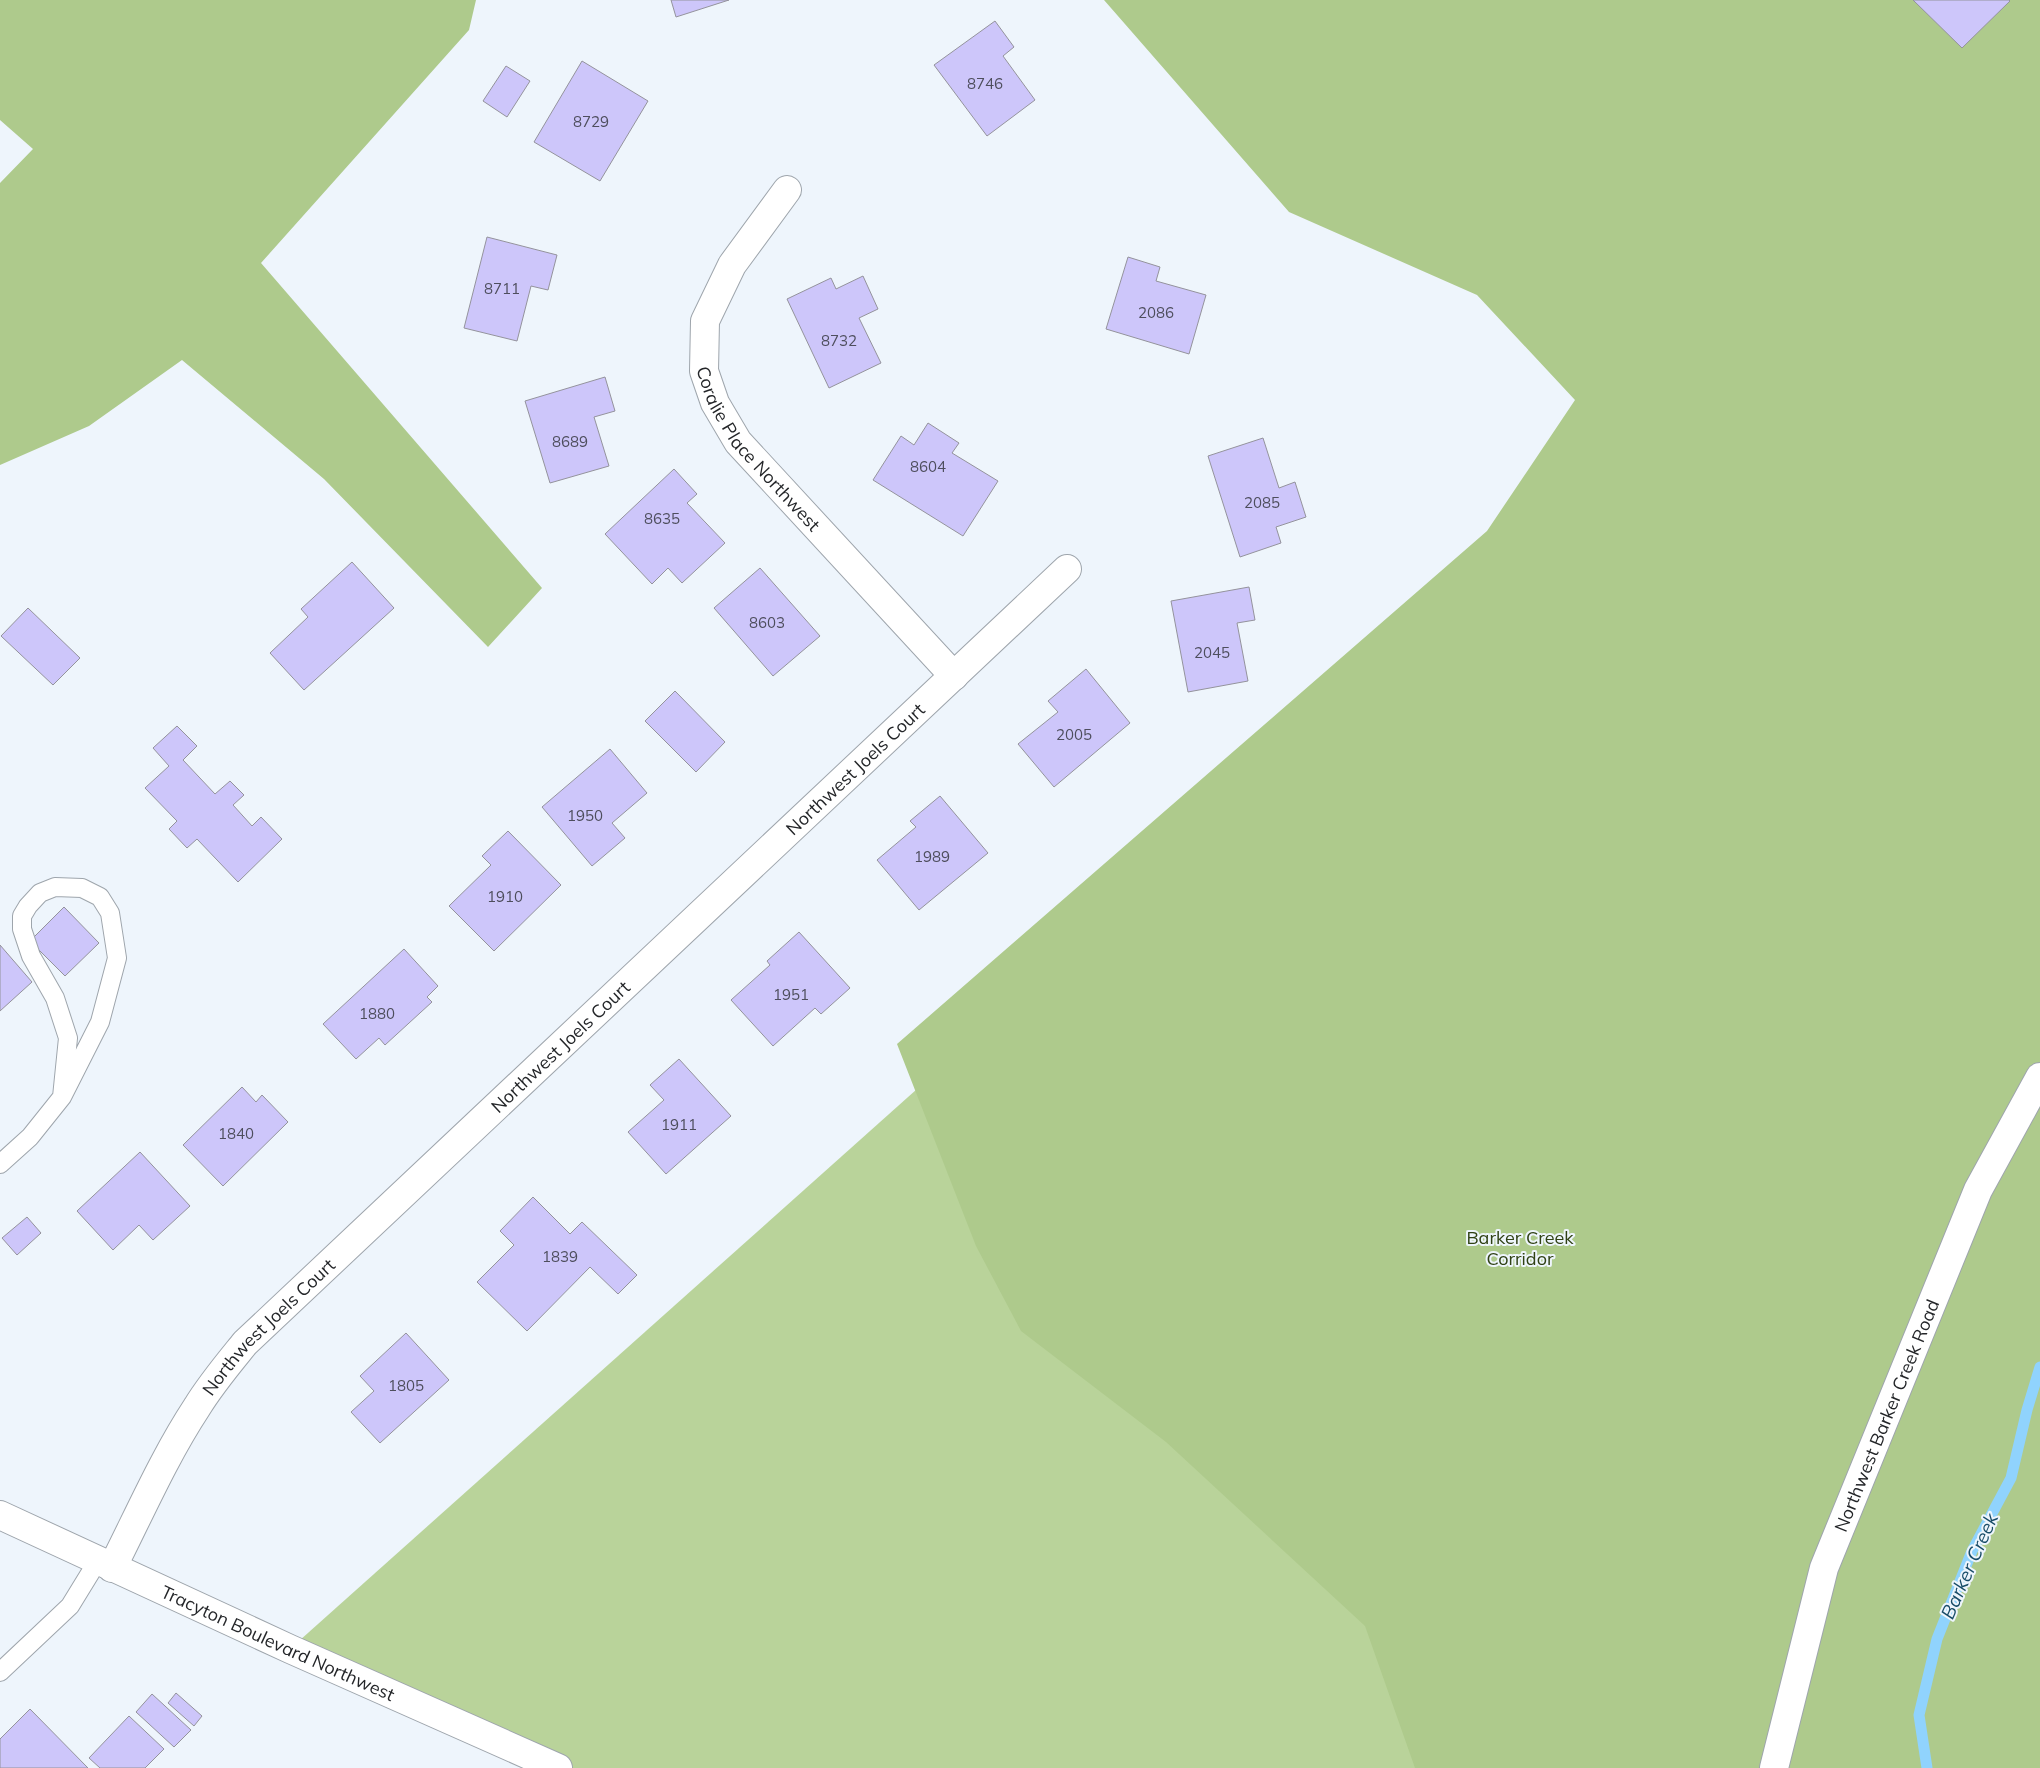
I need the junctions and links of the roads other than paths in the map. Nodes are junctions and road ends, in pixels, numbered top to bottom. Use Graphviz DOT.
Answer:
graph roads {
  1 [pos="787,190"];
  2 [pos="1067,569"];
  3 [pos="954,676"];
  4 [pos="2040,1077"];
  5 [pos="62,1097"];
  6 [pos="0,1164"];
  7 [pos="0,1516"];
  8 [pos="104,1565"];
  9 [pos="0,1672"];
  10 [pos="558,1768"];
  11 [pos="1774,1768"];
  1 -- 3 [label="street, Coralie Place Northwest"];
  2 -- 3 [label="street, Northwest Joels Court"];
  3 -- 8 [label="street, Northwest Joels Court"];
  4 -- 11 [label="street, Northwest Barker Creek Road"];
  5 -- 5 [label="lane"];
  5 -- 6 [label="lane"];
  7 -- 8 [label="street, Tracyton Boulevard Northwest"];
  8 -- 9 [label="lane"];
  8 -- 10 [label="street, Tracyton Boulevard Northwest"];
}
